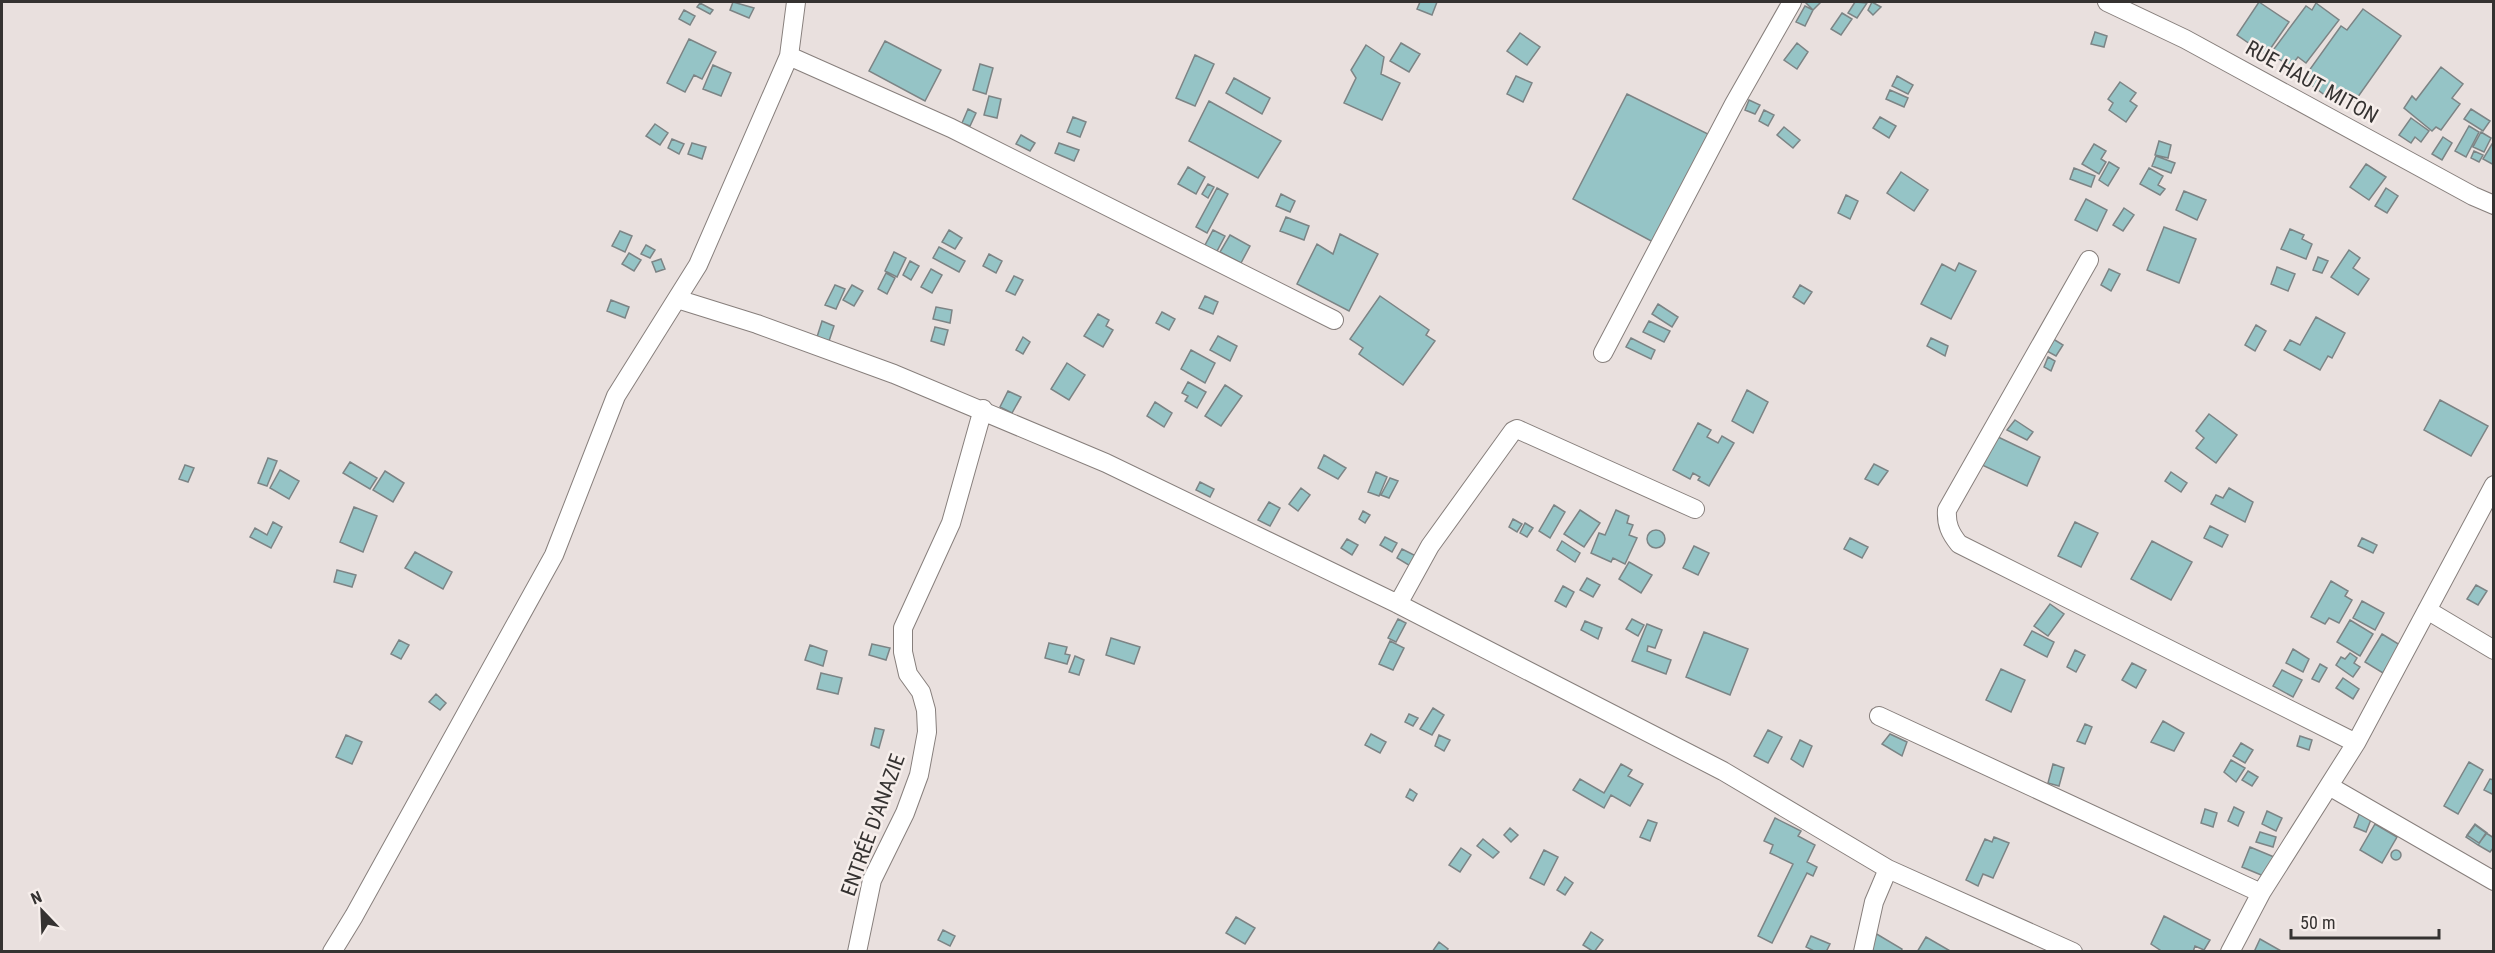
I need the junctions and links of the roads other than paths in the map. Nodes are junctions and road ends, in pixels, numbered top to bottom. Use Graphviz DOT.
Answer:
graph roads {
  1 [pos="796,2"];
  2 [pos="1792,2"];
  3 [pos="2107,2"];
  4 [pos="789,56"];
  5 [pos="2493,205"];
  6 [pos="2089,260"];
  7 [pos="677,299"];
  8 [pos="1334,320"];
  9 [pos="1603,353"];
  10 [pos="983,410"];
  11 [pos="2493,485"];
  12 [pos="1695,509"];
  13 [pos="1398,604"];
  14 [pos="2427,610"];
  15 [pos="2493,650"];
  16 [pos="1879,716"];
  17 [pos="2356,743"];
  18 [pos="2329,786"];
  19 [pos="1888,869"];
  20 [pos="2493,881"];
  21 [pos="2261,893"];
  22 [pos="332,951"];
  23 [pos="857,951"];
  24 [pos="1863,951"];
  25 [pos="2073,951"];
  26 [pos="2230,951"];
  1 -- 4 [label="street"];
  2 -- 9 [label="street"];
  3 -- 5 [label="street, RUE HAUT MITON"];
  4 -- 7 [label="street"];
  4 -- 8 [label="street"];
  6 -- 17 [label="street"];
  7 -- 10 [label="street"];
  7 -- 22 [label="street"];
  10 -- 13 [label="street"];
  10 -- 23 [label="street, ENTRÉE D'ANAZIE"];
  11 -- 14 [label="street"];
  12 -- 13 [label="street"];
  13 -- 19 [label="street"];
  14 -- 15 [label="street"];
  14 -- 17 [label="street"];
  16 -- 21 [label="street"];
  17 -- 18 [label="street"];
  18 -- 20 [label="street"];
  18 -- 21 [label="street"];
  19 -- 24 [label="street"];
  19 -- 25 [label="street"];
  21 -- 26 [label="street"];
}
